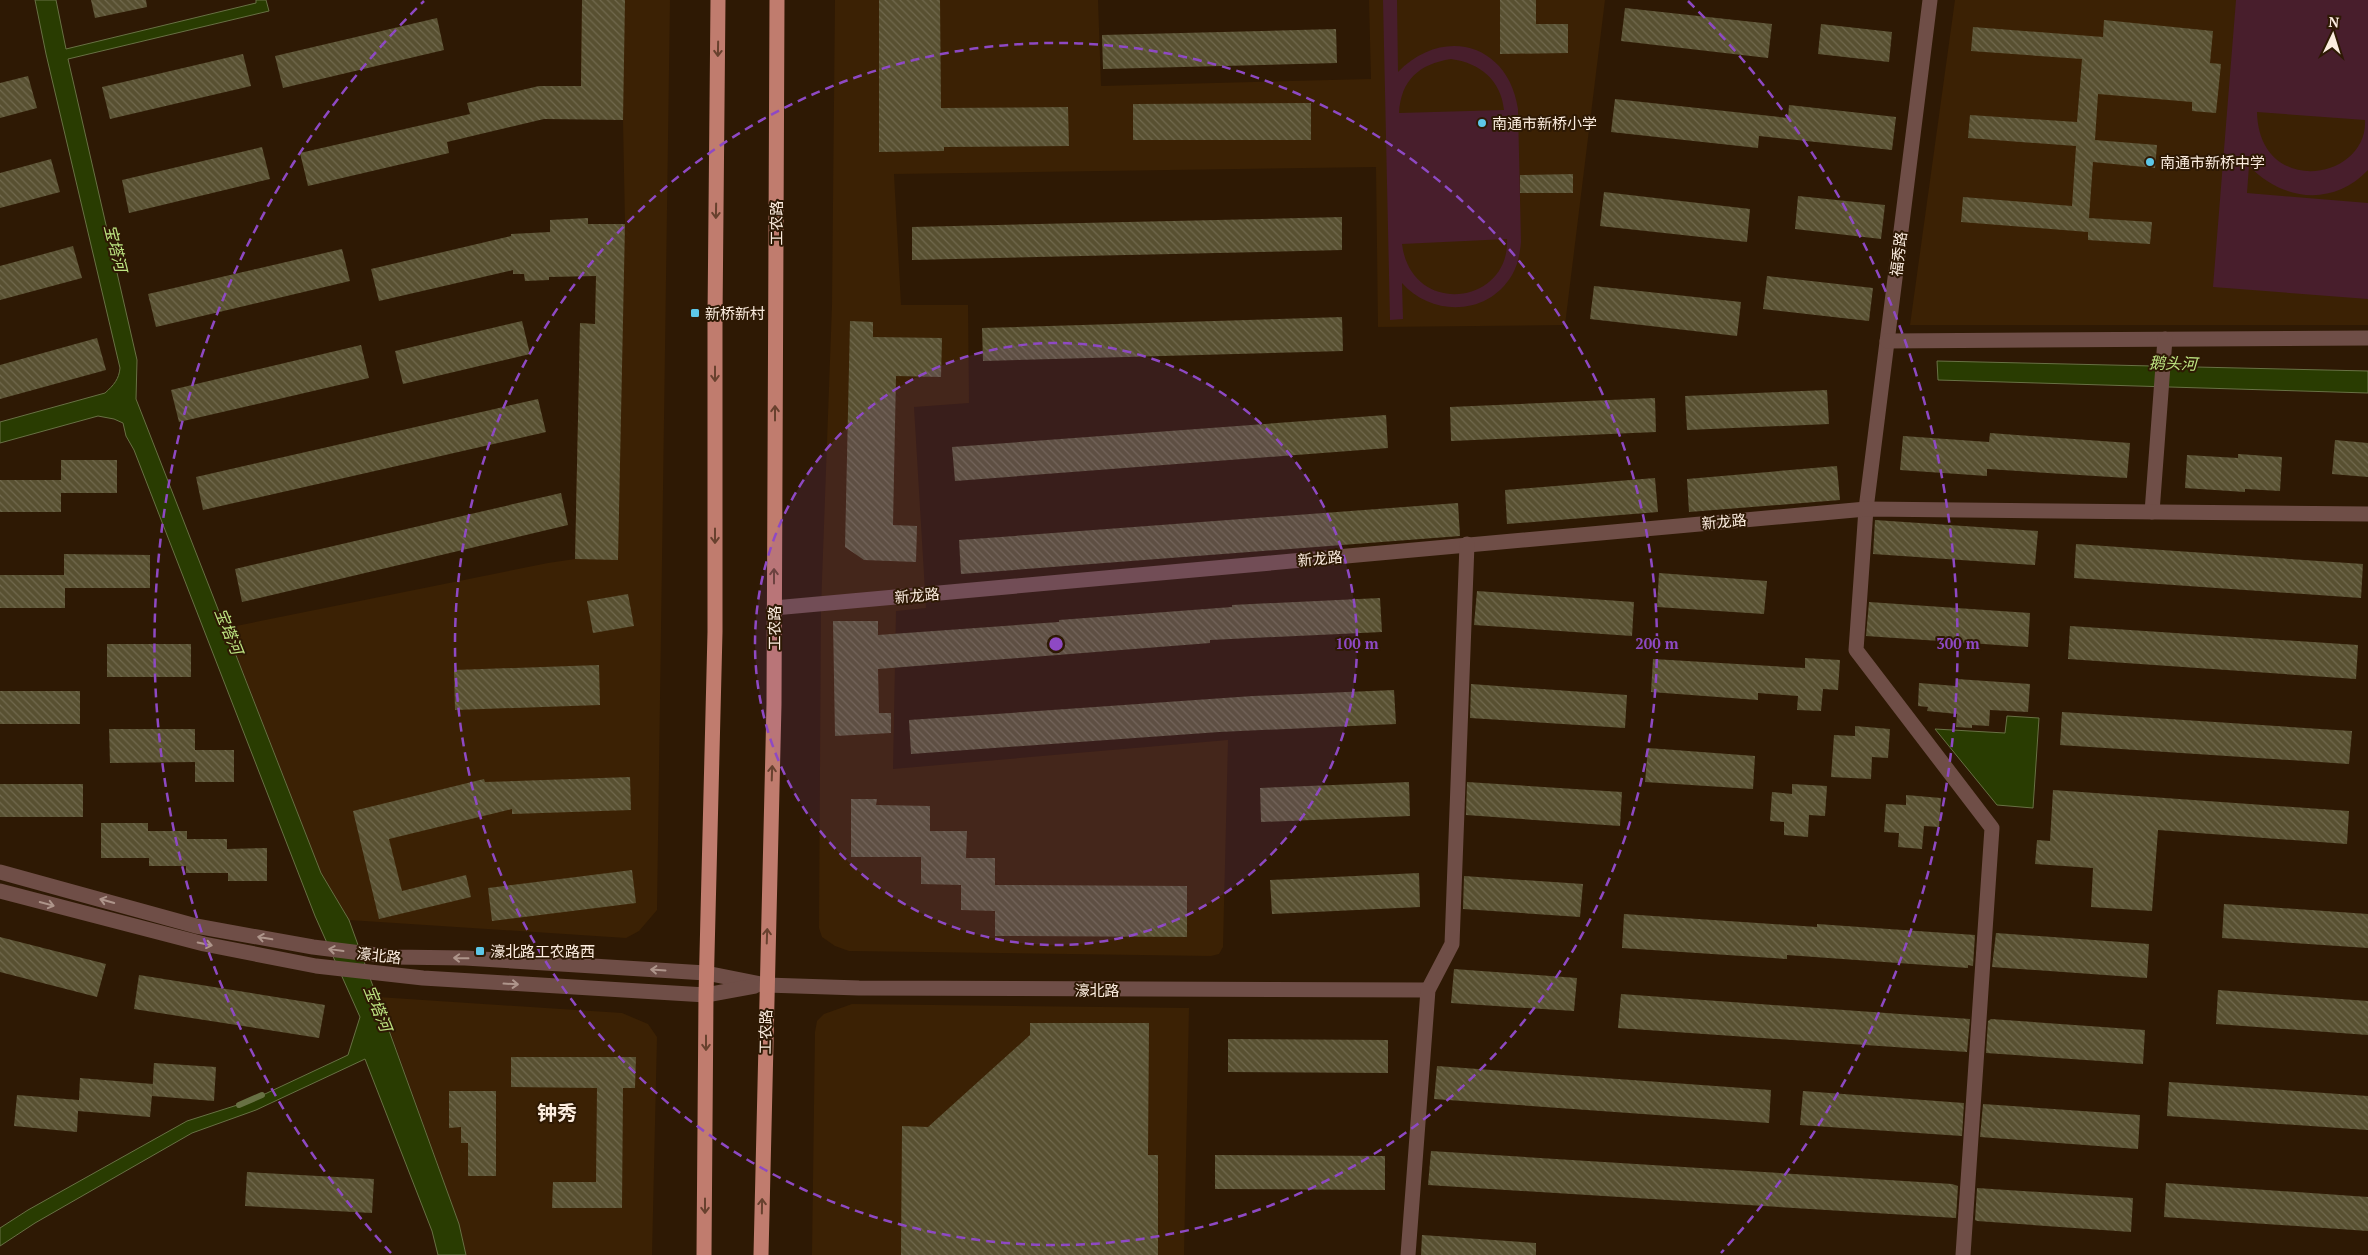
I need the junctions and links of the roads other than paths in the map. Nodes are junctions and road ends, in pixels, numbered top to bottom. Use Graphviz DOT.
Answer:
graph roads {
  1 [pos="718,0"];
  2 [pos="777,0"];
  3 [pos="1930,0"];
  4 [pos="2368,338"];
  5 [pos="2165,339"];
  6 [pos="1887,341"];
  7 [pos="1866,509"];
  8 [pos="2152,512"];
  9 [pos="2368,514"];
  10 [pos="1467,544"];
  11 [pos="774,608"];
  12 [pos="0,872"];
  13 [pos="0,892"];
  14 [pos="706,973"];
  15 [pos="766,984"];
  16 [pos="1428,990"];
  17 [pos="706,995"];
  18 [pos="704,1255"];
  19 [pos="761,1255"];
  20 [pos="1408,1255"];
  21 [pos="1962,1255"];
  1 -- 14 [label="main road, one-way"];
  11 -- 2 [label="main road, 工农路, one-way"];
  3 -- 6 [label="street, 福秀路"];
  4 -- 5 [label="street"];
  5 -- 6 [label="street"];
  5 -- 8 [label="street"];
  6 -- 7 [label="street, 福秀路"];
  7 -- 8 [label="street, 新龙路"];
  7 -- 10 [label="street, 新龙路"];
  7 -- 21 [label="street, 福秀路"];
  8 -- 9 [label="street, 新龙路"];
  10 -- 11 [label="street, 新龙路"];
  10 -- 16 [label="street"];
  15 -- 11 [label="main road, 工农路, one-way"];
  14 -- 12 [label="street, 濠北路, one-way"];
  13 -- 17 [label="street, 濠北路, one-way"];
  14 -- 15 [label="street, 濠北路"];
  14 -- 17 [label="main road"];
  15 -- 16 [label="street, 濠北路"];
  15 -- 17 [label="street, 濠北路"];
  19 -- 15 [label="main road, 工农路, one-way"];
  16 -- 20 [label="street"];
  17 -- 18 [label="main road, one-way"];
}
